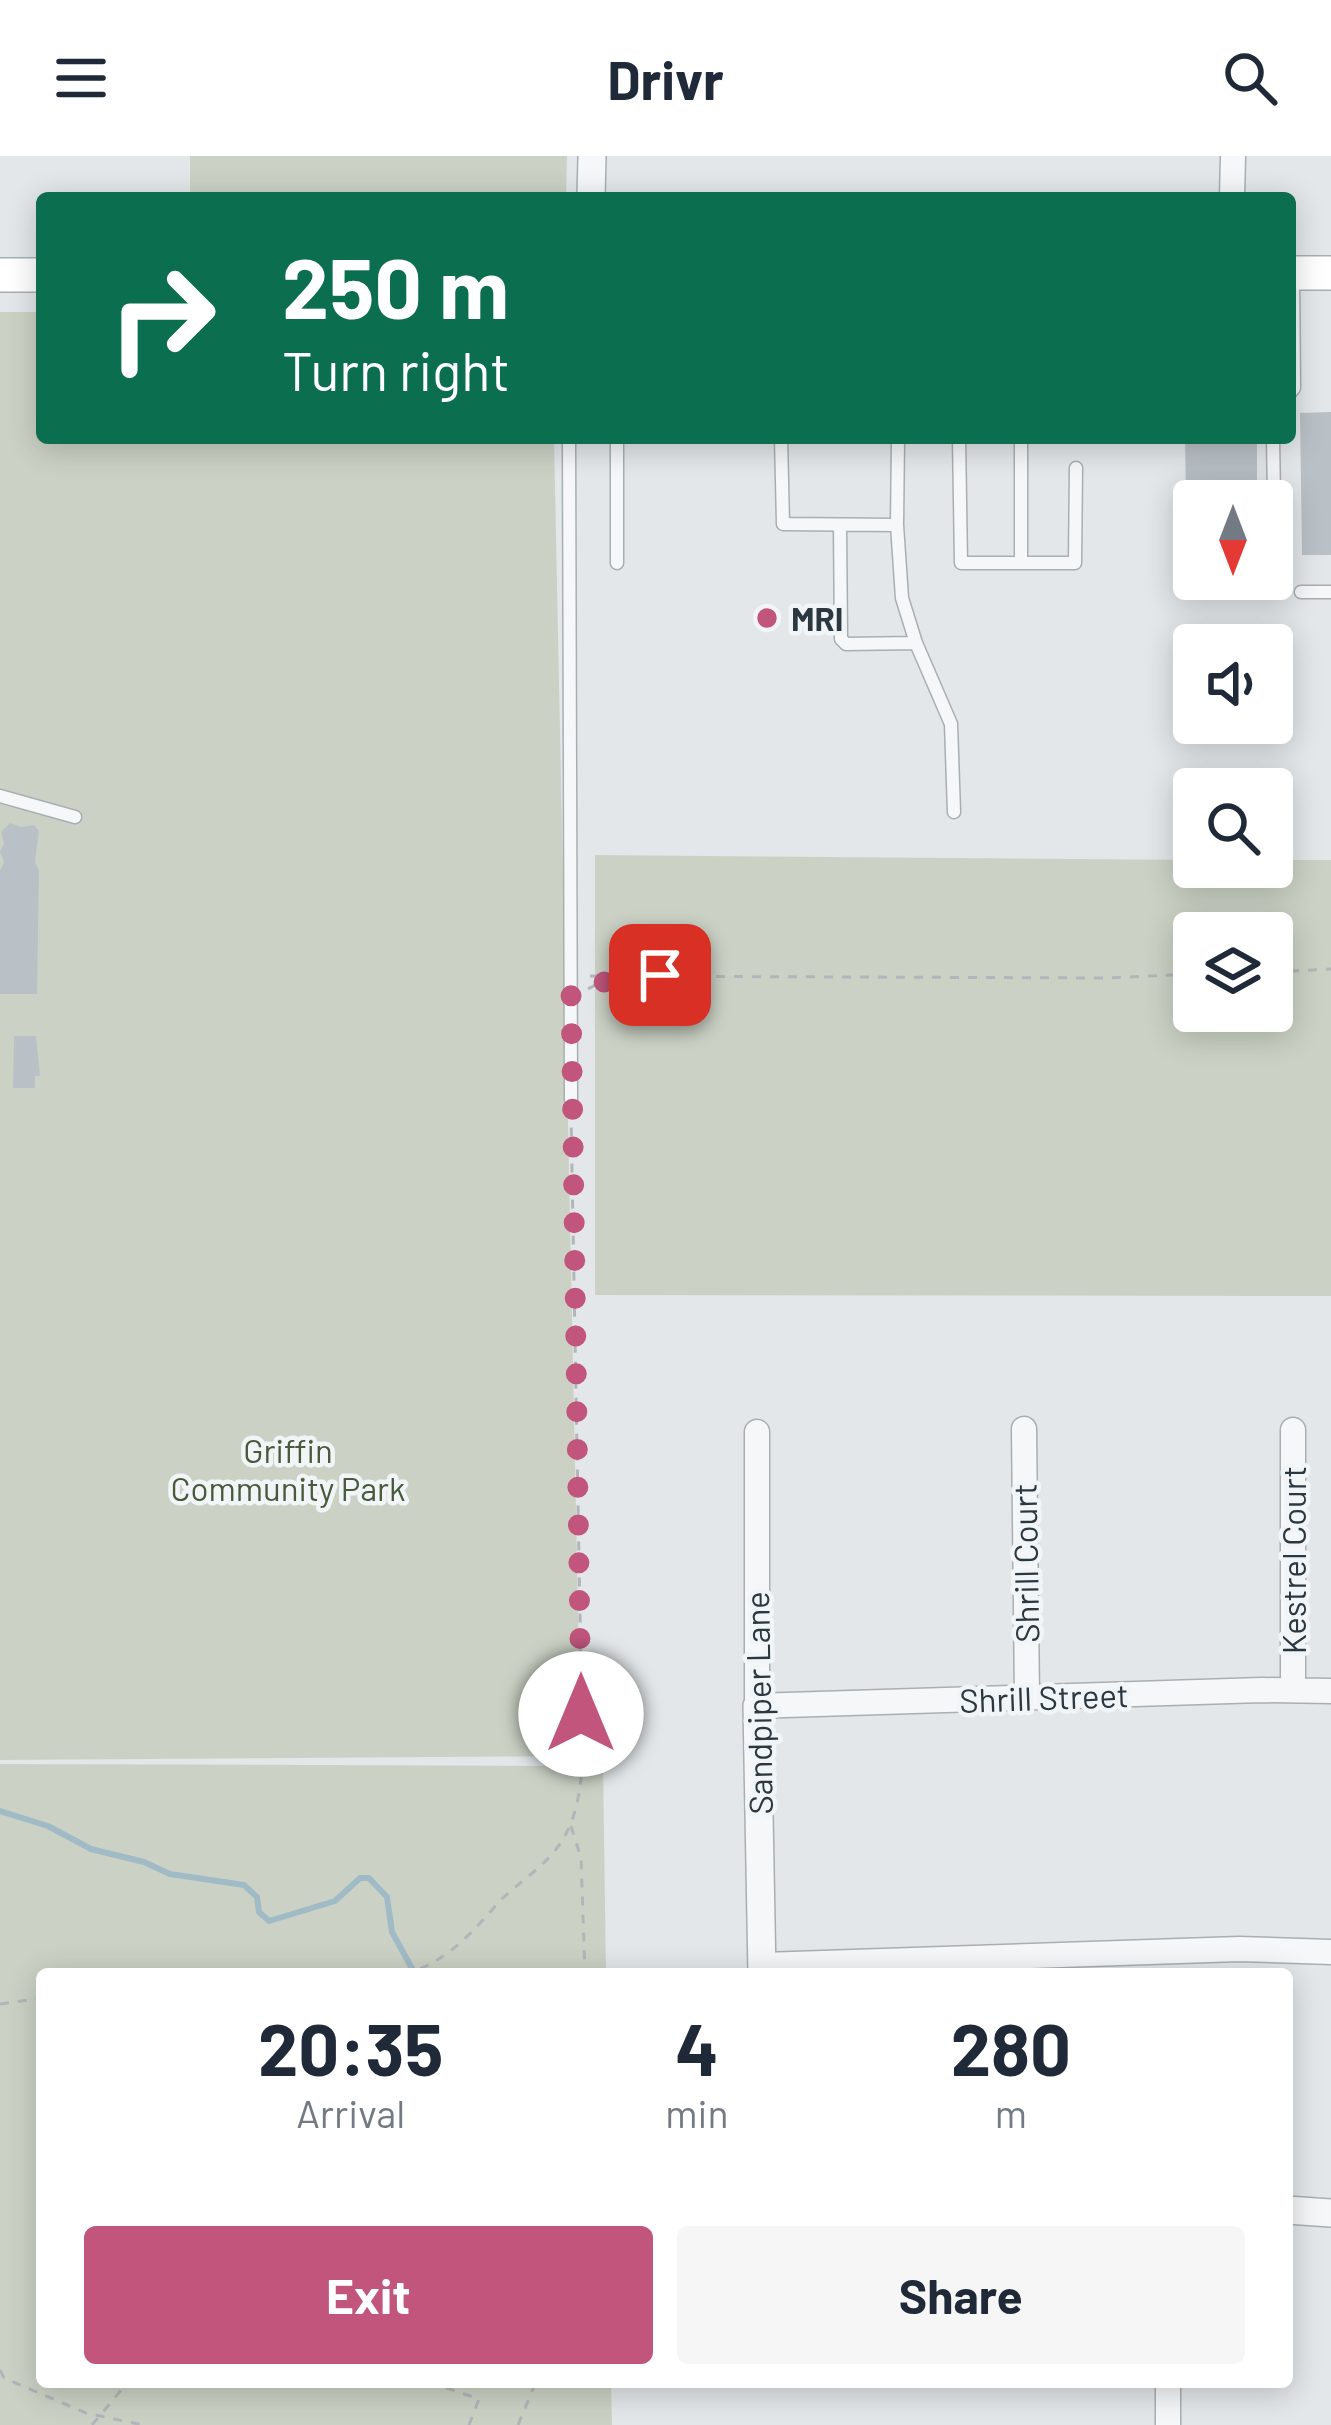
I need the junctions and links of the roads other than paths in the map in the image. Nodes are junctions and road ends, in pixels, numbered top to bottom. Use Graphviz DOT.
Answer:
graph roads {
  1 [pos="592,156"];
  2 [pos="1233,156"];
  3 [pos="591,192"];
  4 [pos="1232,192"];
  5 [pos="1296,273"];
  6 [pos="1331,273"];
  7 [pos="36,274"];
  8 [pos="0,275"];
  9 [pos="568,444"];
  10 [pos="617,444"];
  11 [pos="781,444"];
  12 [pos="898,444"];
  13 [pos="959,444"];
  14 [pos="1021,444"];
  15 [pos="1273,444"];
  16 [pos="1076,468"];
  17 [pos="1274,480"];
  18 [pos="840,524"];
  19 [pos="897,524"];
  20 [pos="617,563"];
  21 [pos="1021,563"];
  22 [pos="1301,592"];
  23 [pos="1331,592"];
  24 [pos="916,643"];
  25 [pos="0,796"];
  26 [pos="954,812"];
  27 [pos="75,818"];
  28 [pos="571,1100"];
  29 [pos="1024,1429"];
  30 [pos="1293,1430"];
  31 [pos="757,1432"];
  32 [pos="1293,1690"];
  33 [pos="1331,1691"];
  34 [pos="1027,1698"];
  35 [pos="757,1706"];
  36 [pos="1331,1952"];
  37 [pos="762,1968"];
  38 [pos="807,1968"];
  39 [pos="1293,2210"];
  40 [pos="1331,2213"];
  41 [pos="1168,2388"];
  42 [pos="1168,2425"];
  1 -- 3 [label="street"];
  2 -- 4 [label="street"];
  5 -- 6 [label="main road"];
  7 -- 8 [label="main road"];
  9 -- 28 [label="lane"];
  10 -- 20 [label="lane"];
  11 -- 18 [label="lane"];
  12 -- 19 [label="lane"];
  13 -- 21 [label="lane"];
  14 -- 21 [label="lane"];
  15 -- 17 [label="lane"];
  16 -- 21 [label="lane"];
  18 -- 19 [label="lane"];
  18 -- 24 [label="lane"];
  19 -- 24 [label="lane"];
  22 -- 23 [label="lane"];
  24 -- 26 [label="lane"];
  25 -- 27 [label="lane"];
  29 -- 34 [label="street, Shrill Court"];
  30 -- 32 [label="street, Kestrel Court"];
  31 -- 35 [label="street, Sandpiper Lane"];
  32 -- 33 [label="street, Shrill Street"];
  32 -- 34 [label="street, Shrill Street"];
  34 -- 35 [label="street, Shrill Street"];
  35 -- 37 [label="street, Sandpiper Lane"];
  36 -- 38 [label="street"];
  39 -- 40 [label="street"];
  41 -- 42 [label="street"];
}
